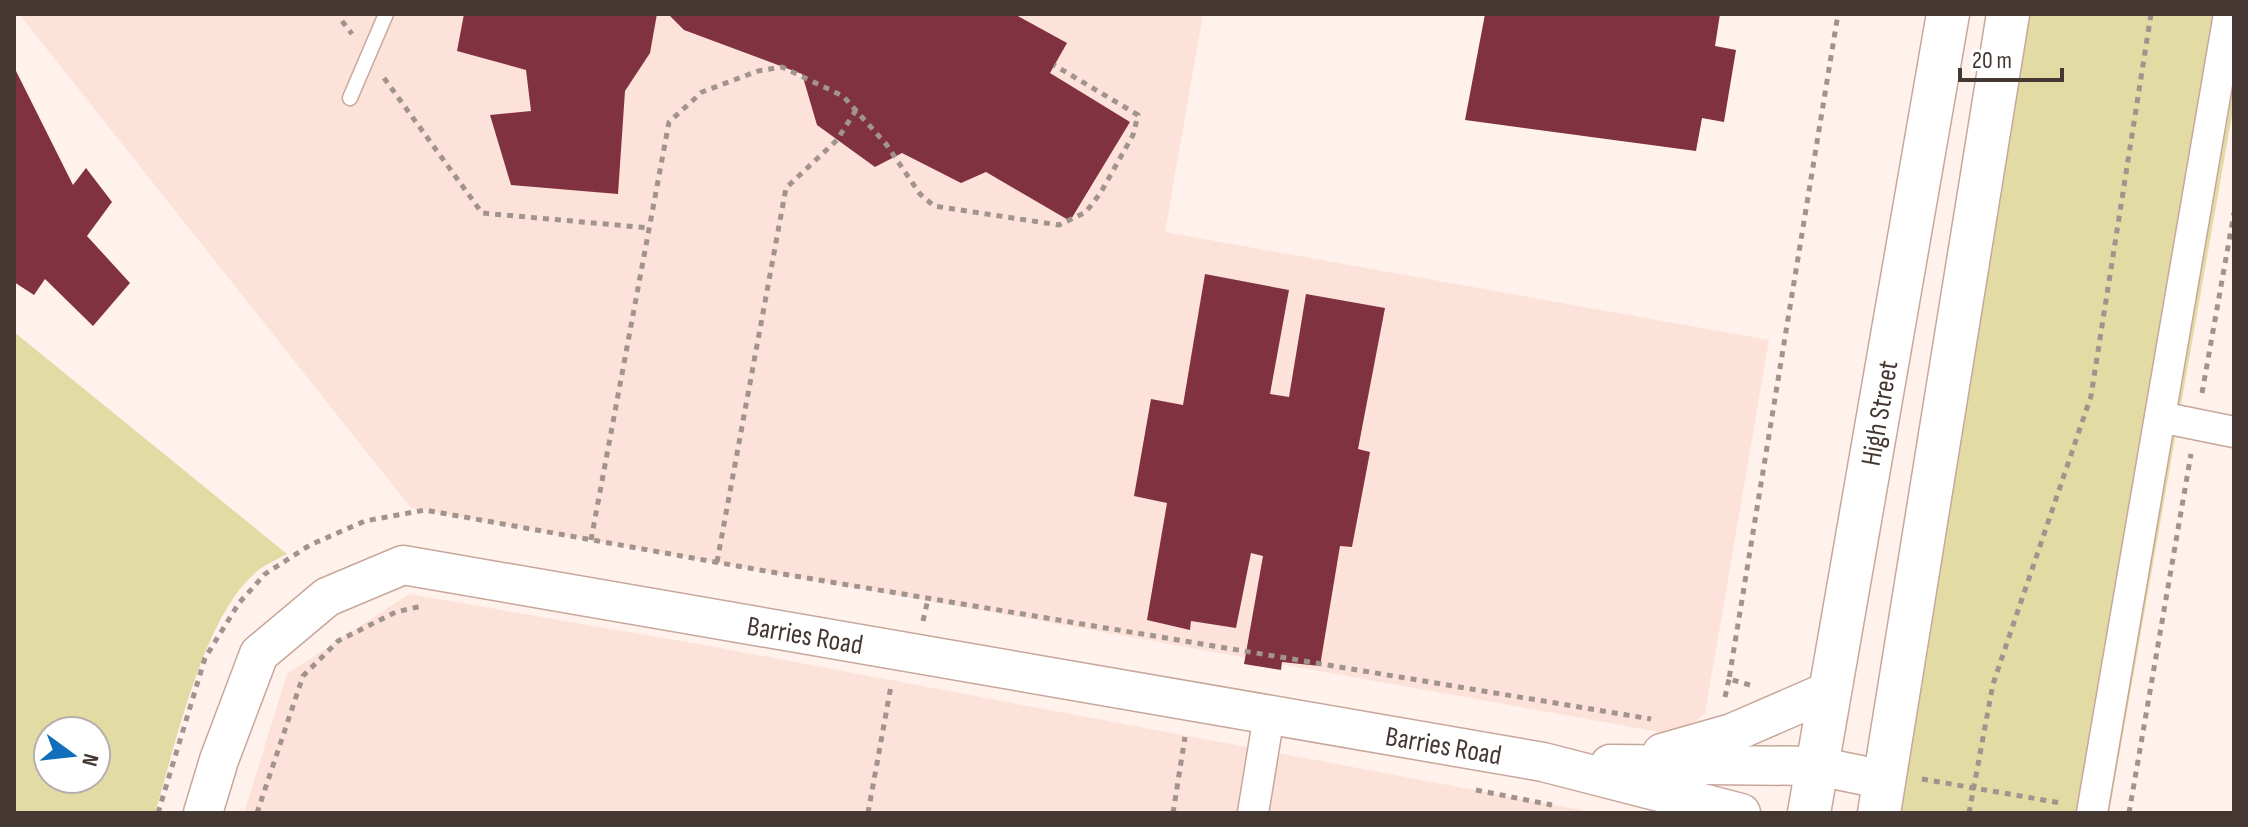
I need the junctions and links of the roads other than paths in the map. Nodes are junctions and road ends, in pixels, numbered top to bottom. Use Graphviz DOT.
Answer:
graph roads {
  1 [pos="386,14"];
  2 [pos="1948,14"];
  3 [pos="2008,14"];
  4 [pos="2229,14"];
  5 [pos="350,98"];
  6 [pos="2160,417"];
  7 [pos="2234,432"];
  8 [pos="1831,690"];
  9 [pos="1269,715"];
  10 [pos="1543,762"];
  11 [pos="1620,764"];
  12 [pos="1817,766"];
  13 [pos="1884,783"];
  14 [pos="1726,811"];
  15 [pos="2092,811"];
  16 [pos="203,813"];
  17 [pos="1253,813"];
  18 [pos="1809,813"];
  1 -- 5 [label="lane"];
  2 -- 8 [label="main road, High Street"];
  3 -- 13 [label="main road"];
  4 -- 6 [label="street"];
  6 -- 7 [label="street"];
  6 -- 15 [label="street"];
  8 -- 11 [label="street, Barries Road"];
  8 -- 12 [label="main road, High Street"];
  9 -- 10 [label="street, Barries Road"];
  9 -- 16 [label="street, Barries Road"];
  9 -- 17 [label="street"];
  10 -- 11 [label="street, Barries Road"];
  10 -- 14 [label="street, Barries Road"];
  11 -- 12 [label="street, Barries Road"];
  12 -- 13 [label="street, Barries Road"];
  12 -- 18 [label="main road, High Street"];
}
